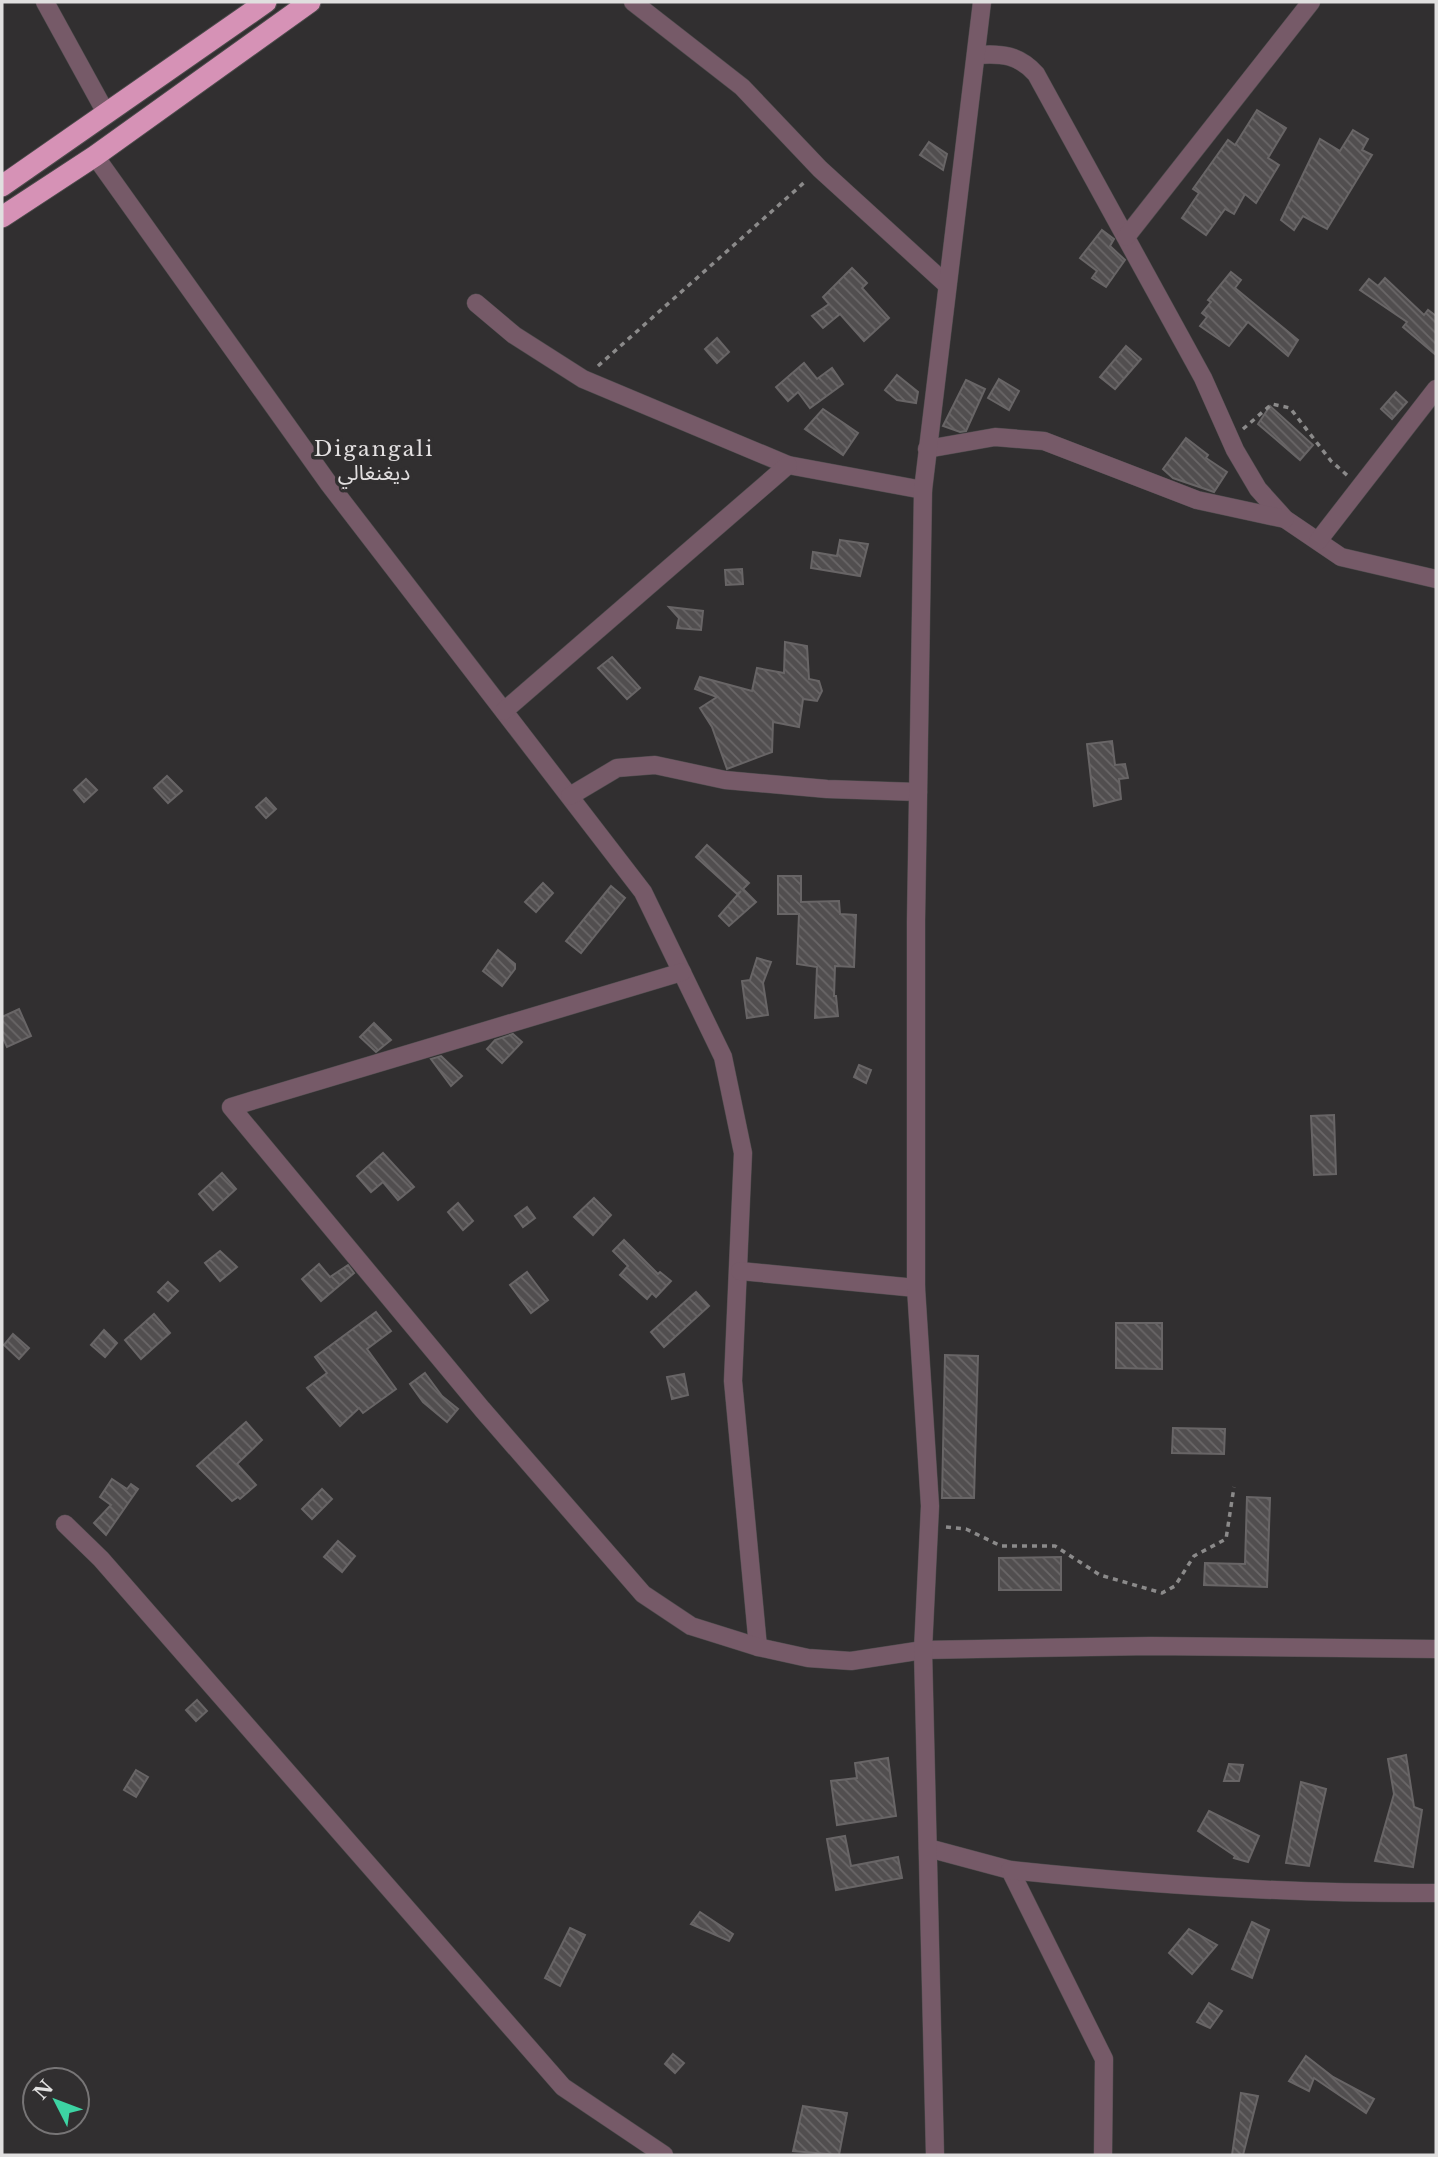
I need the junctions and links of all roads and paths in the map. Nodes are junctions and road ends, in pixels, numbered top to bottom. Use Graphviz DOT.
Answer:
graph roads {
  1 [pos="45,2"];
  2 [pos="266,2"];
  3 [pos="310,2"];
  4 [pos="633,2"];
  5 [pos="982,2"];
  6 [pos="1311,2"];
  7 [pos="977,55"];
  8 [pos="106,113"];
  9 [pos="95,156"];
  10 [pos="820,169"];
  11 [pos="2,186"];
  12 [pos="2,217"];
  13 [pos="1126,237"];
  14 [pos="946,284"];
  15 [pos="476,303"];
  16 [pos="583,379"];
  17 [pos="1436,389"];
  18 [pos="1230,440"];
  19 [pos="927,449"];
  20 [pos="788,465"];
  21 [pos="1360,486"];
  22 [pos="923,490"];
  23 [pos="1285,519"];
  24 [pos="1318,541"];
  25 [pos="1436,579"];
  26 [pos="504,711"];
  27 [pos="918,792"];
  28 [pos="570,796"];
  29 [pos="682,972"];
  30 [pos="740,1270"];
  31 [pos="916,1288"];
  32 [pos="1234,1487"];
  33 [pos="65,1524"];
  34 [pos="930,1526"];
  35 [pos="758,1647"];
  36 [pos="1436,1649"];
  37 [pos="923,1650"];
  38 [pos="928,1848"];
  39 [pos="1010,1870"];
  40 [pos="1436,1893"];
  41 [pos="664,2155"];
  42 [pos="935,2155"];
  43 [pos="1103,2155"];
  1 -- 8 [label="street"];
  2 -- 8 [label="highway"];
  3 -- 9 [label="highway"];
  4 -- 10 [label="street"];
  5 -- 7 [label="street"];
  6 -- 13 [label="street"];
  7 -- 13 [label="street"];
  7 -- 14 [label="street"];
  8 -- 11 [label="highway"];
  9 -- 12 [label="highway"];
  9 -- 26 [label="street"];
  10 -- 14 [label="street"];
  10 -- 16 [label="path"];
  13 -- 18 [label="street"];
  14 -- 19 [label="street"];
  15 -- 16 [label="street"];
  16 -- 20 [label="street"];
  17 -- 21 [label="street"];
  18 -- 21 [label="path"];
  18 -- 23 [label="street"];
  19 -- 22 [label="street"];
  19 -- 23 [label="street"];
  20 -- 22 [label="street"];
  20 -- 26 [label="street"];
  21 -- 24 [label="street"];
  22 -- 27 [label="street"];
  23 -- 24 [label="street"];
  24 -- 25 [label="street"];
  26 -- 28 [label="street"];
  27 -- 28 [label="street"];
  27 -- 31 [label="street"];
  28 -- 29 [label="street"];
  29 -- 30 [label="street"];
  29 -- 35 [label="street"];
  30 -- 31 [label="street"];
  30 -- 35 [label="street"];
  31 -- 34 [label="street"];
  32 -- 34 [label="path"];
  33 -- 41 [label="street"];
  34 -- 37 [label="street"];
  35 -- 37 [label="street"];
  36 -- 37 [label="street"];
  37 -- 38 [label="street"];
  38 -- 39 [label="street"];
  38 -- 42 [label="street"];
  39 -- 40 [label="street"];
  39 -- 43 [label="street"];
}
